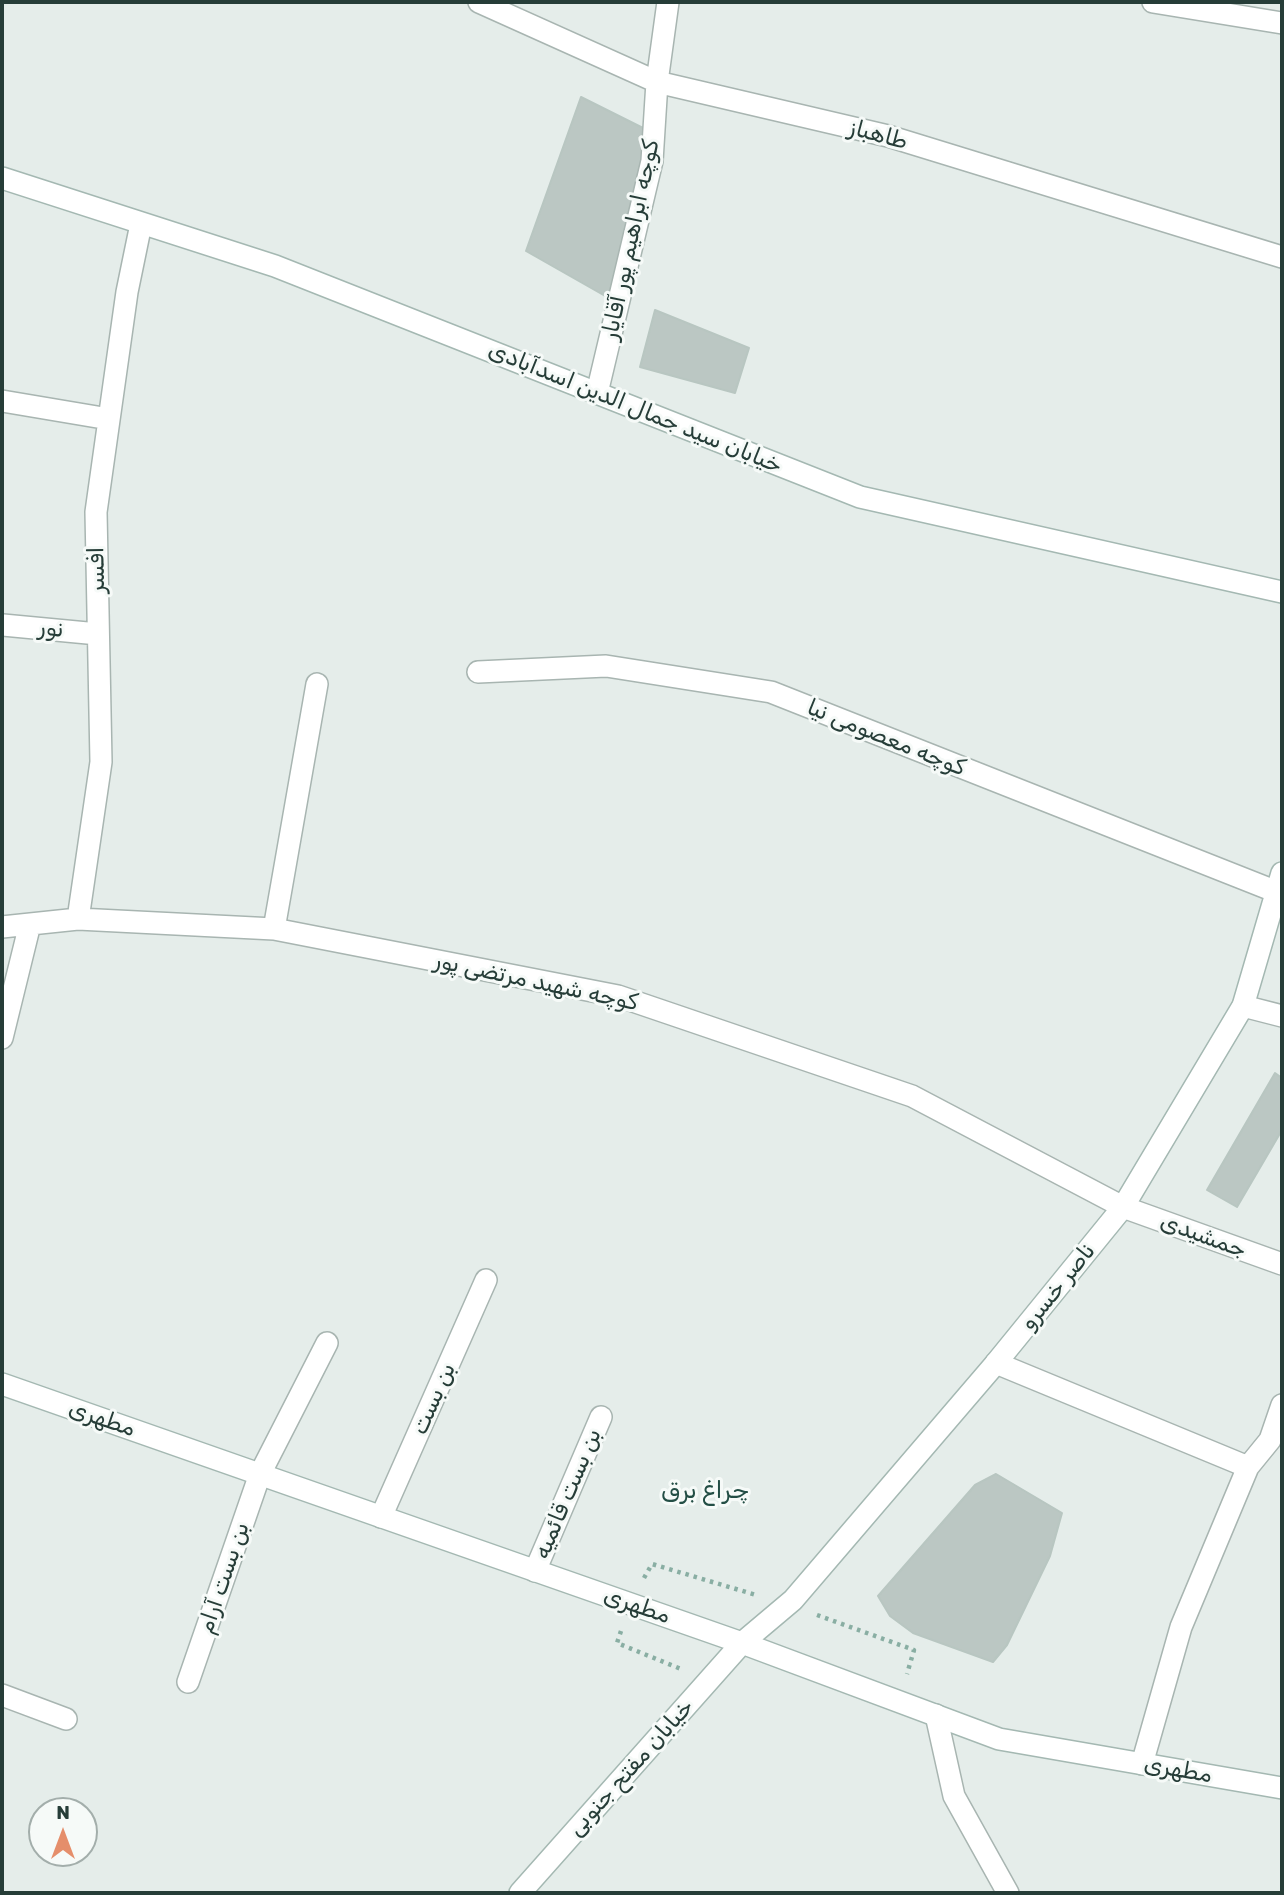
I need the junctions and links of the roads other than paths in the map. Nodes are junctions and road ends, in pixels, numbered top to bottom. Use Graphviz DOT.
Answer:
graph roads {
  1 [pos="479,2"];
  2 [pos="668,2"];
  3 [pos="1153,2"];
  4 [pos="1282,23"];
  5 [pos="657,82"];
  6 [pos="2,178"];
  7 [pos="141,224"];
  8 [pos="1282,257"];
  9 [pos="597,394"];
  10 [pos="2,401"];
  11 [pos="109,419"];
  12 [pos="1282,592"];
  13 [pos="3,625"];
  14 [pos="98,634"];
  15 [pos="478,672"];
  16 [pos="317,684"];
  17 [pos="1279,883"];
  18 [pos="78,919"];
  19 [pos="30,924"];
  20 [pos="2,927"];
  21 [pos="274,929"];
  22 [pos="1244,1006"];
  23 [pos="1282,1016"];
  24 [pos="2,1038"];
  25 [pos="1123,1207"];
  26 [pos="1282,1265"];
  27 [pos="486,1280"];
  28 [pos="327,1343"];
  29 [pos="996,1363"];
  30 [pos="2,1384"];
  31 [pos="1282,1405"];
  32 [pos="601,1417"];
  33 [pos="1248,1467"];
  34 [pos="260,1474"];
  35 [pos="381,1517"];
  36 [pos="535,1571"];
  37 [pos="743,1643"];
  38 [pos="188,1682"];
  39 [pos="2,1695"];
  40 [pos="936,1715"];
  41 [pos="66,1719"];
  42 [pos="1142,1764"];
  43 [pos="1282,1788"];
  44 [pos="520,1893"];
  45 [pos="1008,1893"];
  1 -- 5 [label="street, طاهباز"];
  2 -- 5 [label="street, کوچه ابراهیم پور آقایار"];
  3 -- 4 [label="street"];
  5 -- 8 [label="street, طاهباز"];
  5 -- 9 [label="street, کوچه ابراهیم پور آقایار"];
  6 -- 7 [label="street, خیابان سید جمال الدین اسدآبادی"];
  7 -- 9 [label="street, خیابان سید جمال الدین اسدآبادی"];
  7 -- 11 [label="street, افسر"];
  9 -- 12 [label="street, خیابان سید جمال الدین اسدآبادی"];
  10 -- 11 [label="street"];
  11 -- 14 [label="street, افسر"];
  13 -- 14 [label="street, نور"];
  14 -- 18 [label="street, افسر"];
  15 -- 17 [label="street, کوچه معصومی نیا"];
  16 -- 21 [label="street"];
  17 -- 22 [label="street, ناصر خسرو"];
  18 -- 19 [label="street, کوچه شهید مرتضی پور"];
  18 -- 21 [label="street, کوچه شهید مرتضی پور"];
  19 -- 20 [label="street, کوچه شهید مرتضی پور"];
  19 -- 24 [label="street"];
  21 -- 25 [label="street, کوچه شهید مرتضی پور"];
  22 -- 23 [label="street"];
  22 -- 25 [label="street, ناصر خسرو"];
  25 -- 26 [label="street, جمشیدی"];
  25 -- 29 [label="street, ناصر خسرو"];
  27 -- 35 [label="street, بن بست"];
  28 -- 34 [label="street, بن بست آرام"];
  29 -- 33 [label="street"];
  29 -- 37 [label="street, ناصر خسرو"];
  30 -- 34 [label="street, مطهری"];
  31 -- 33 [label="street"];
  32 -- 36 [label="street, بن بست قائمیه"];
  33 -- 42 [label="street"];
  34 -- 35 [label="street, مطهری"];
  34 -- 38 [label="street, بن بست آرام"];
  35 -- 36 [label="street, مطهری"];
  36 -- 37 [label="street, مطهری"];
  37 -- 40 [label="street, مطهری"];
  37 -- 44 [label="street, خیابان مفتح جنوبی"];
  39 -- 41 [label="street"];
  40 -- 42 [label="street, مطهری"];
  40 -- 45 [label="street"];
  42 -- 43 [label="street, مطهری"];
}
